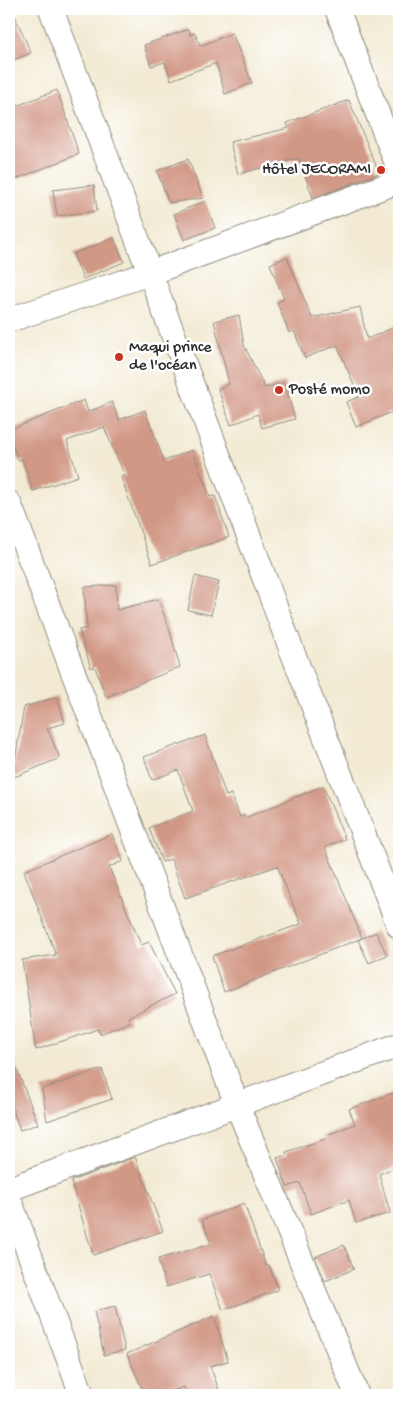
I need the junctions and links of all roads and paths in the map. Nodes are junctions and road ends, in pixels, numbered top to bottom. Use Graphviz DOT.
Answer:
graph roads {
  1 [pos="51,9"];
  2 [pos="337,9"];
  3 [pos="399,169"];
  4 [pos="399,181"];
  5 [pos="150,273"];
  6 [pos="9,320"];
  7 [pos="9,503"];
  8 [pos="399,926"];
  9 [pos="399,1045"];
  10 [pos="237,1105"];
  11 [pos="9,1189"];
  12 [pos="9,1199"];
  13 [pos="82,1395"];
  14 [pos="357,1395"];
  1 -- 5 [label="street"];
  2 -- 3 [label="street"];
  4 -- 5 [label="street"];
  5 -- 6 [label="street"];
  5 -- 8 [label="street"];
  7 -- 10 [label="street"];
  9 -- 10 [label="street"];
  10 -- 11 [label="street"];
  10 -- 14 [label="street"];
  12 -- 13 [label="street"];
}
